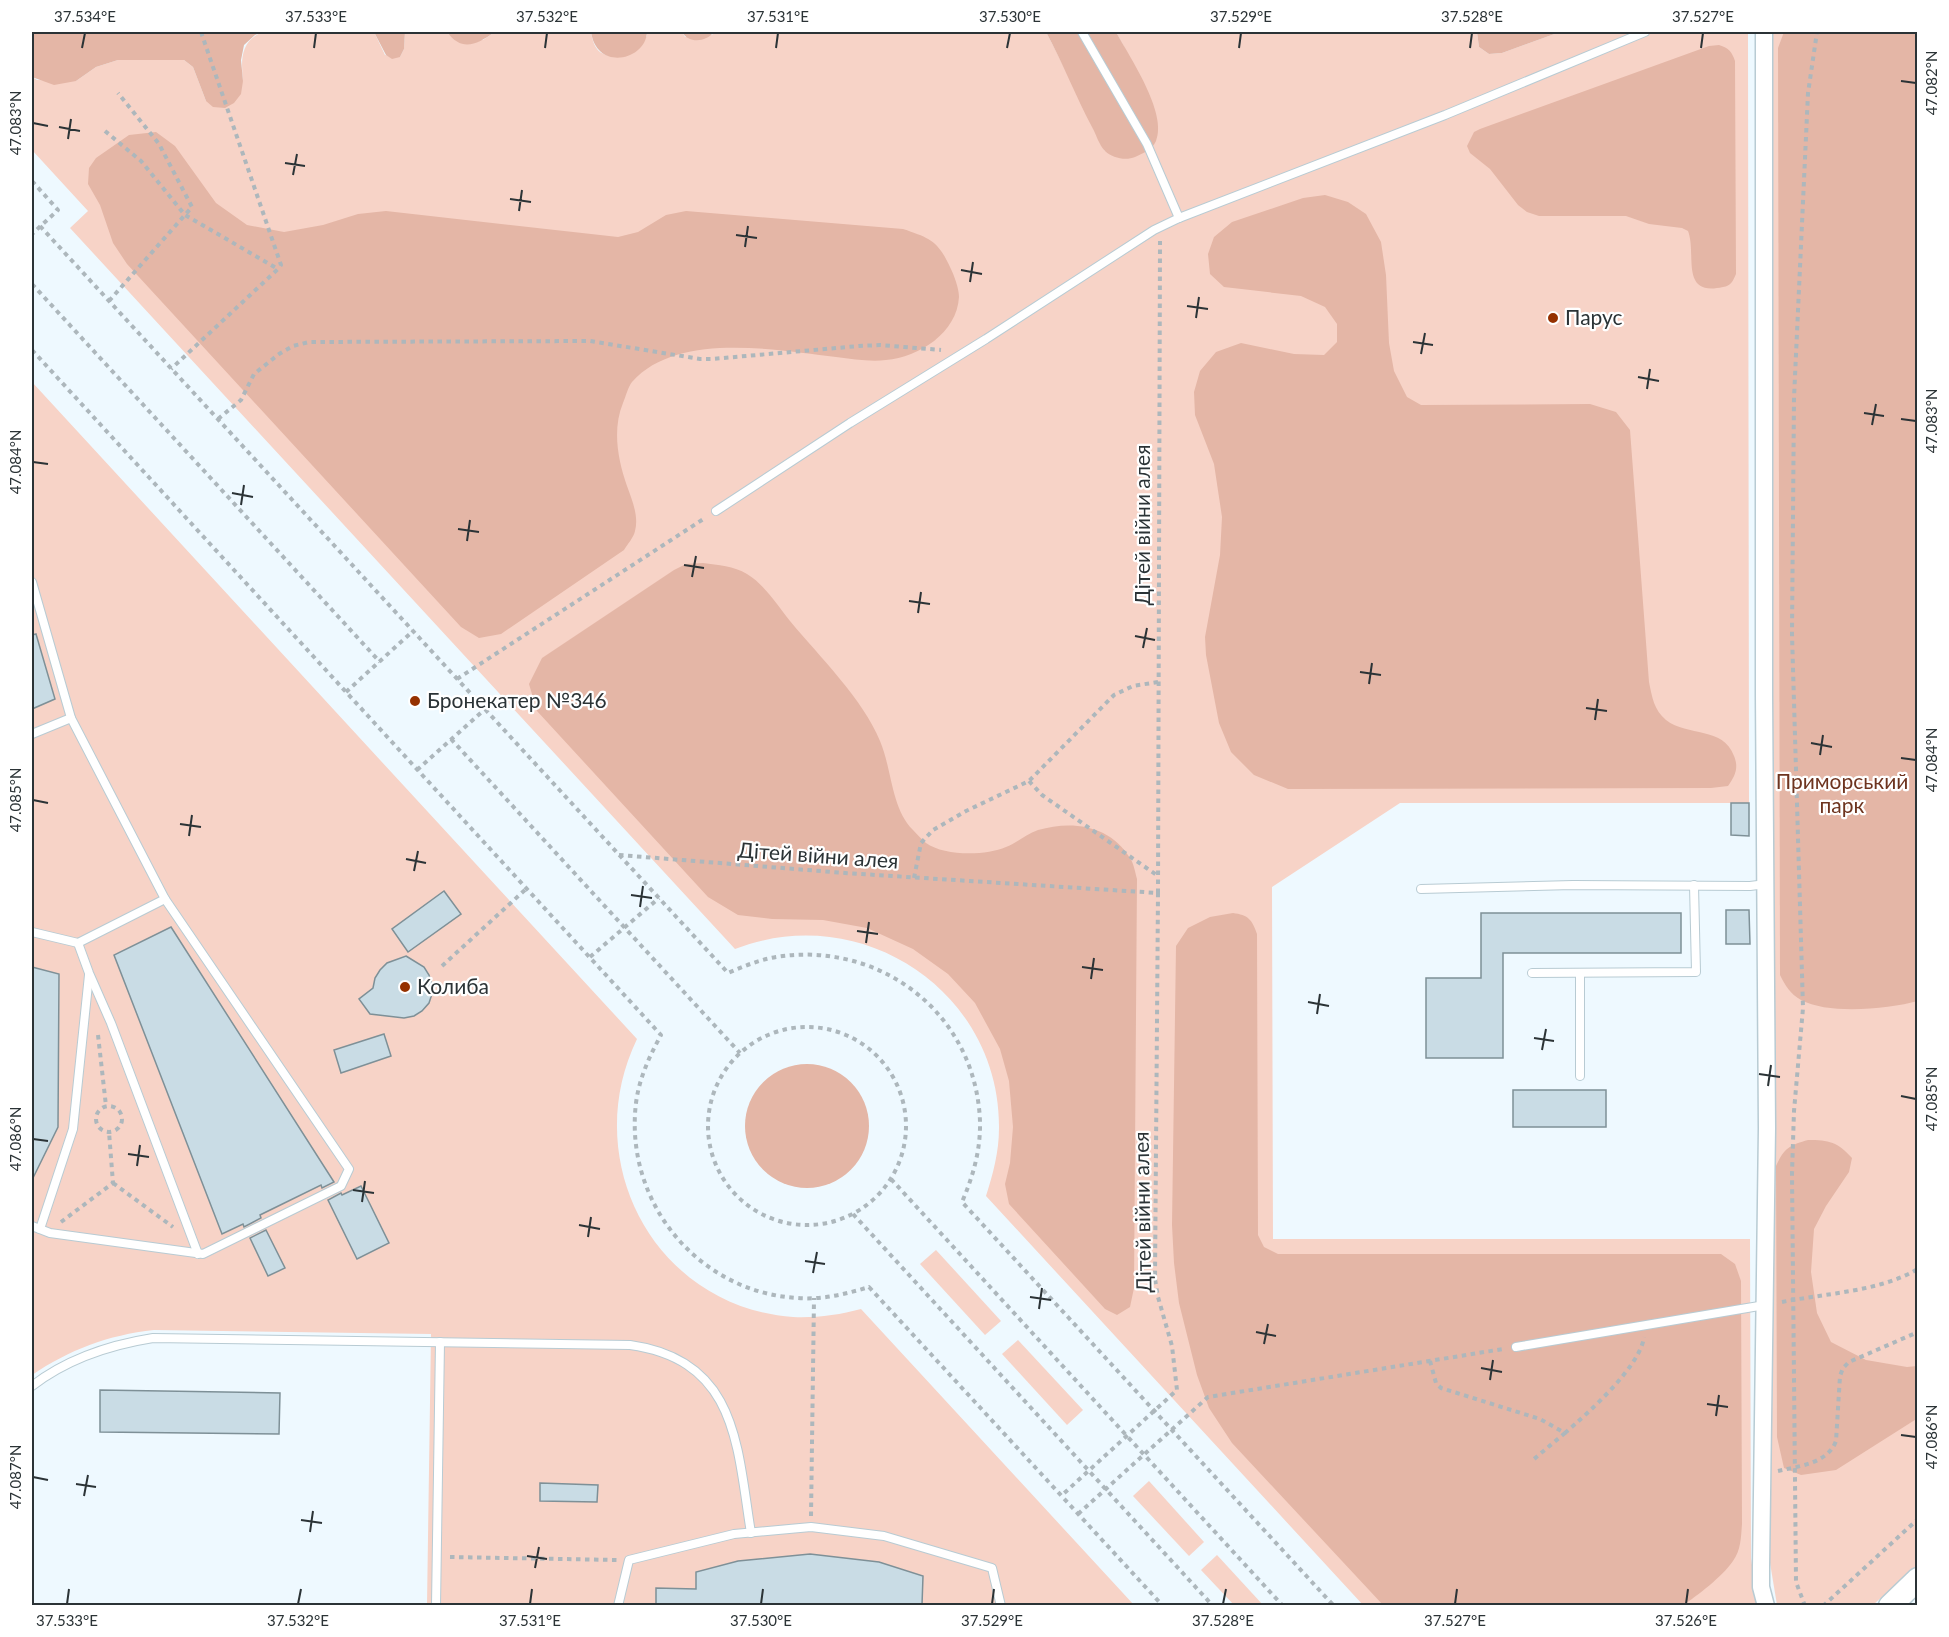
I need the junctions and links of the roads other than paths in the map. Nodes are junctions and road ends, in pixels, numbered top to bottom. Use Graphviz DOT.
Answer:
graph roads {
  1 [pos="1082,32"];
  2 [pos="1645,32"];
  3 [pos="1764,32"];
  4 [pos="1179,219"];
  5 [pos="716,511"];
  6 [pos="32,582"];
  7 [pos="71,718"];
  8 [pos="32,734"];
  9 [pos="1766,884"];
  10 [pos="1694,885"];
  11 [pos="1421,889"];
  12 [pos="165,899"];
  13 [pos="32,932"];
  14 [pos="78,943"];
  15 [pos="89,973"];
  16 [pos="1532,973"];
  17 [pos="1580,973"];
  18 [pos="1580,1076"];
  19 [pos="40,1229"];
  20 [pos="198,1254"];
  21 [pos="1765,1305"];
  22 [pos="440,1342"];
  23 [pos="1516,1347"];
  24 [pos="32,1386"];
  25 [pos="751,1533"];
  26 [pos="1917,1580"];
  27 [pos="436,1605"];
  28 [pos="618,1605"];
  29 [pos="1000,1605"];
  30 [pos="1766,1605"];
  31 [pos="1890,1605"];
  1 -- 4 [label="lane"];
  2 -- 4 [label="lane"];
  3 -- 9 [label="street"];
  4 -- 5 [label="lane"];
  6 -- 7 [label="lane"];
  7 -- 8 [label="lane"];
  7 -- 12 [label="lane"];
  9 -- 10 [label="lane"];
  9 -- 21 [label="street"];
  10 -- 11 [label="lane"];
  10 -- 17 [label="lane"];
  12 -- 14 [label="lane"];
  12 -- 20 [label="lane"];
  13 -- 14 [label="lane"];
  14 -- 15 [label="lane"];
  15 -- 19 [label="lane"];
  15 -- 20 [label="lane"];
  16 -- 17 [label="lane"];
  17 -- 18 [label="lane"];
  19 -- 20 [label="lane"];
  21 -- 23 [label="lane"];
  21 -- 30 [label="street"];
  22 -- 24 [label="lane"];
  22 -- 25 [label="lane"];
  22 -- 27 [label="lane"];
  25 -- 28 [label="lane"];
  25 -- 29 [label="lane"];
  26 -- 31 [label="main road"];
}
